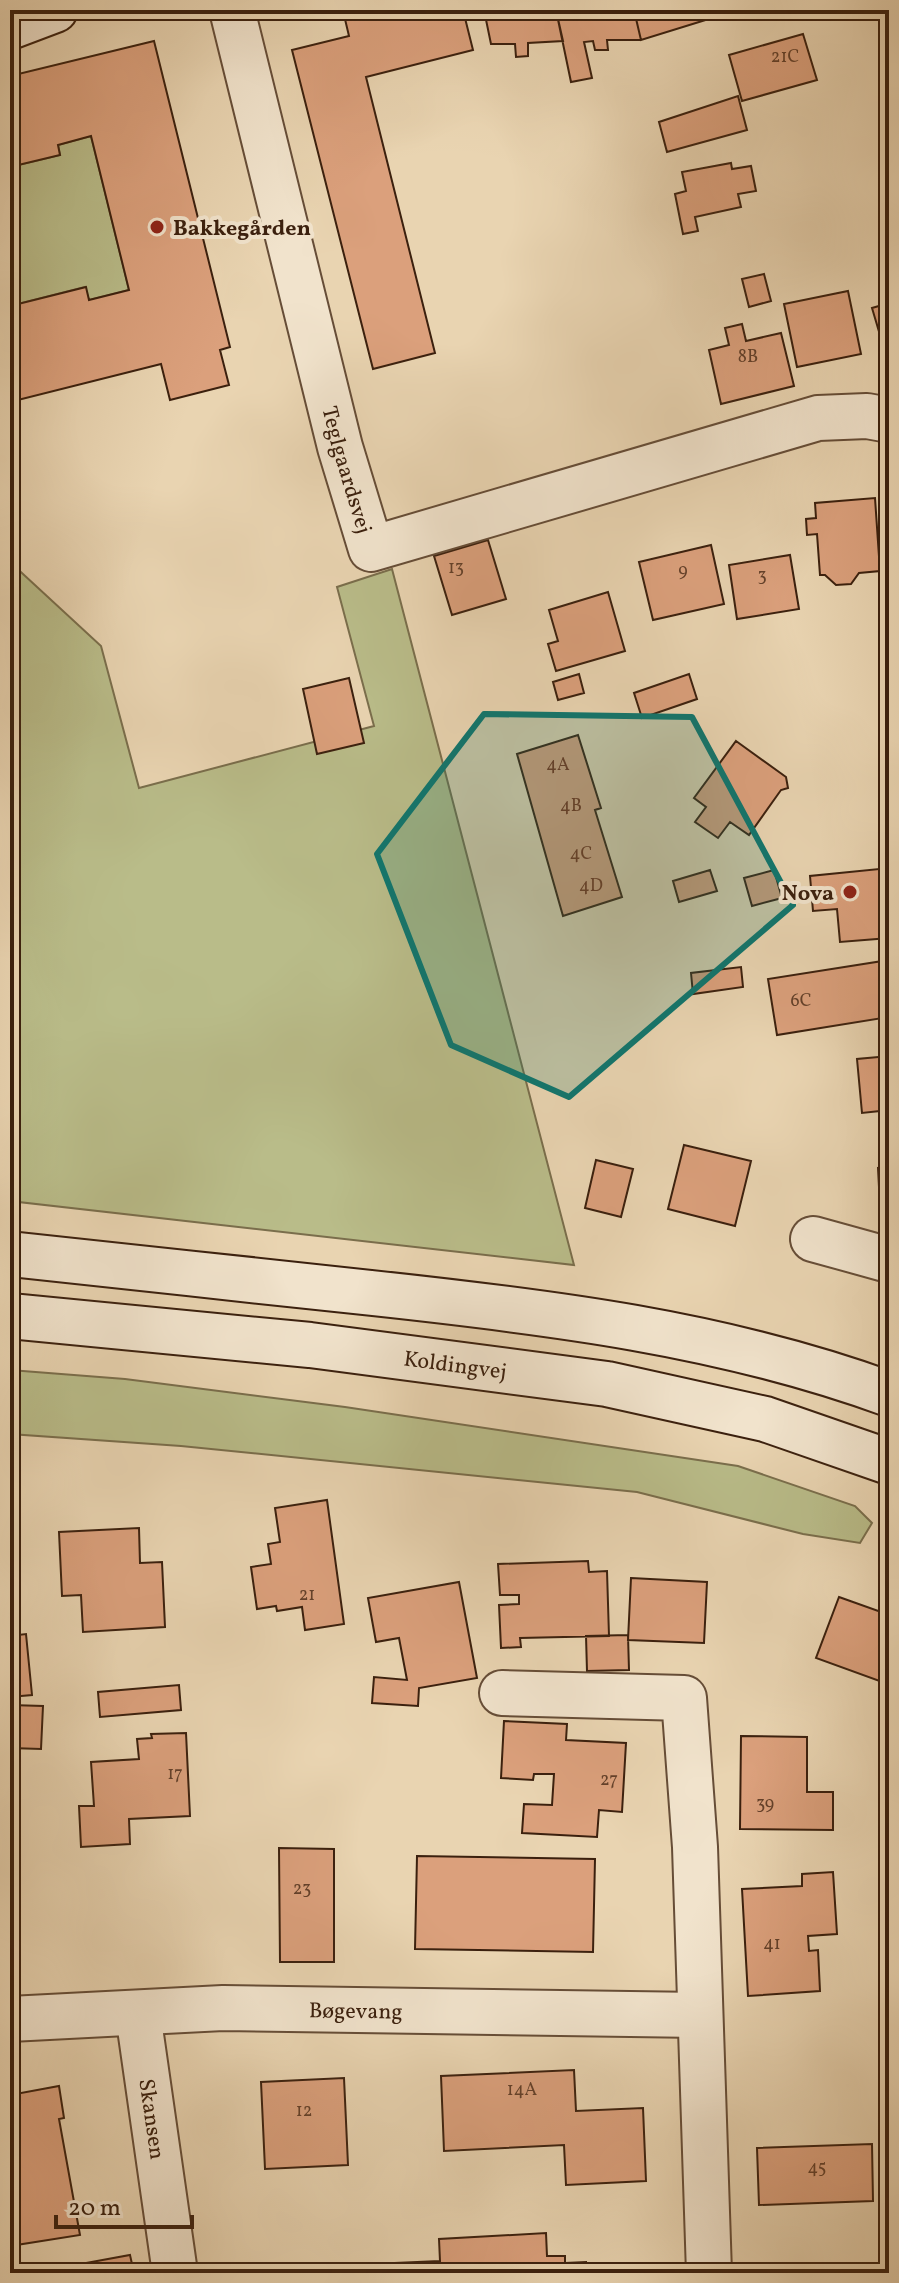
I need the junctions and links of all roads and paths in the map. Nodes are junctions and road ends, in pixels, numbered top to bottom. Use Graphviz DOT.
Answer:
graph roads {
  1 [pos="55,10"];
  2 [pos="232,10"];
  3 [pos="10,27"];
  4 [pos="889,420"];
  5 [pos="813,1239"];
  6 [pos="10,1254"];
  7 [pos="889,1260"];
  8 [pos="10,1316"];
  9 [pos="889,1394"];
  10 [pos="889,1462"];
  11 [pos="502,1693"];
  12 [pos="138,2014"];
  13 [pos="700,2015"];
  14 [pos="10,2019"];
  15 [pos="175,2273"];
  16 [pos="709,2273"];
  1 -- 3 [label="street"];
  2 -- 4 [label="street, Teglgaardsvej"];
  5 -- 7 [label="street"];
  6 -- 9 [label="street"];
  8 -- 10 [label="street, Koldingvej"];
  11 -- 13 [label="street"];
  12 -- 13 [label="street, Bøgevang"];
  12 -- 14 [label="street, Bøgevang"];
  12 -- 15 [label="street, Skansen"];
  13 -- 16 [label="street"];
}
